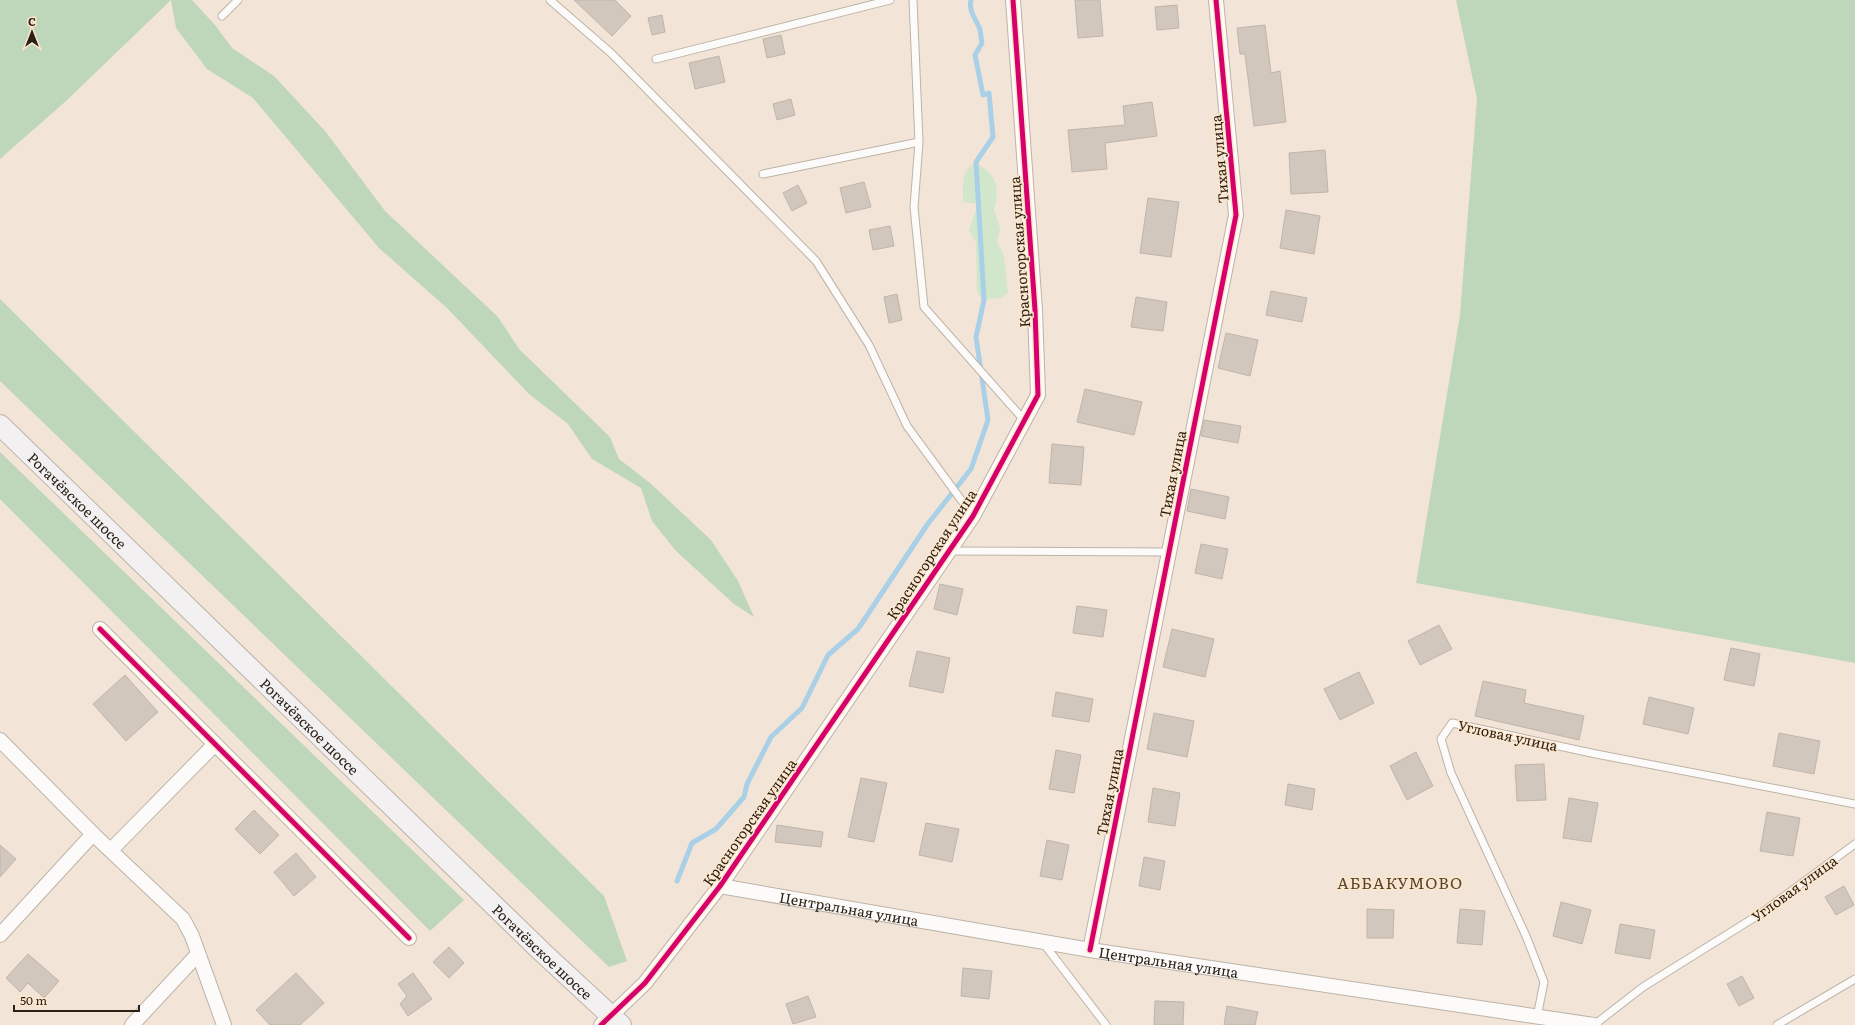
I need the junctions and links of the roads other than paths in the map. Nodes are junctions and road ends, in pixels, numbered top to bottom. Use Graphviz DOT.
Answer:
graph roads {
  1 [pos="238,0"];
  2 [pos="550,0"];
  3 [pos="890,0"];
  4 [pos="913,0"];
  5 [pos="1013,0"];
  6 [pos="1216,0"];
  7 [pos="222,16"];
  8 [pos="656,59"];
  9 [pos="919,142"];
  10 [pos="763,174"];
  11 [pos="1024,420"];
  12 [pos="0,425"];
  13 [pos="972,516"];
  14 [pos="949,551"];
  15 [pos="1169,552"];
  16 [pos="100,629"];
  17 [pos="0,740"];
  18 [pos="215,744"];
  19 [pos="1855,804"];
  20 [pos="93,834"];
  21 [pos="1855,844"];
  22 [pos="111,850"];
  23 [pos="720,886"];
  24 [pos="0,935"];
  25 [pos="409,938"];
  26 [pos="1042,940"];
  27 [pos="1090,950"];
  28 [pos="198,954"];
  29 [pos="1855,980"];
  30 [pos="1537,1017"];
  31 [pos="611,1022"];
  32 [pos="1568,1023"];
  33 [pos="132,1025"];
  34 [pos="224,1025"];
  35 [pos="1106,1025"];
  36 [pos="1594,1025"];
  37 [pos="1777,1025"];
  1 -- 7 [label="lane"];
  2 -- 13 [label="lane"];
  3 -- 8 [label="lane"];
  4 -- 9 [label="lane"];
  5 -- 11 [label="street, Красногорская улица"];
  6 -- 15 [label="street, Тихая улица"];
  9 -- 10 [label="lane"];
  9 -- 11 [label="lane"];
  11 -- 13 [label="street, Красногорская улица"];
  12 -- 31 [label="main road, Рогачёвское шоссе"];
  13 -- 14 [label="street, Красногорская улица"];
  14 -- 15 [label="lane"];
  14 -- 23 [label="street, Красногорская улица"];
  15 -- 27 [label="street, Тихая улица"];
  16 -- 18 [label="street"];
  17 -- 20 [label="street"];
  18 -- 22 [label="street"];
  18 -- 25 [label="street"];
  19 -- 30 [label="lane, Угловая улица"];
  20 -- 22 [label="street"];
  20 -- 24 [label="street"];
  21 -- 36 [label="lane, Угловая улица"];
  22 -- 28 [label="street"];
  23 -- 26 [label="street, Центральная улица"];
  23 -- 31 [label="street, Красногорская улица"];
  26 -- 27 [label="street, Центральная улица"];
  26 -- 35 [label="lane"];
  27 -- 30 [label="street, Центральная улица"];
  28 -- 33 [label="street"];
  28 -- 34 [label="street"];
  29 -- 37 [label="lane"];
  30 -- 32 [label="street, Центральная улица"];
  32 -- 36 [label="street, Центральная улица"];
}
